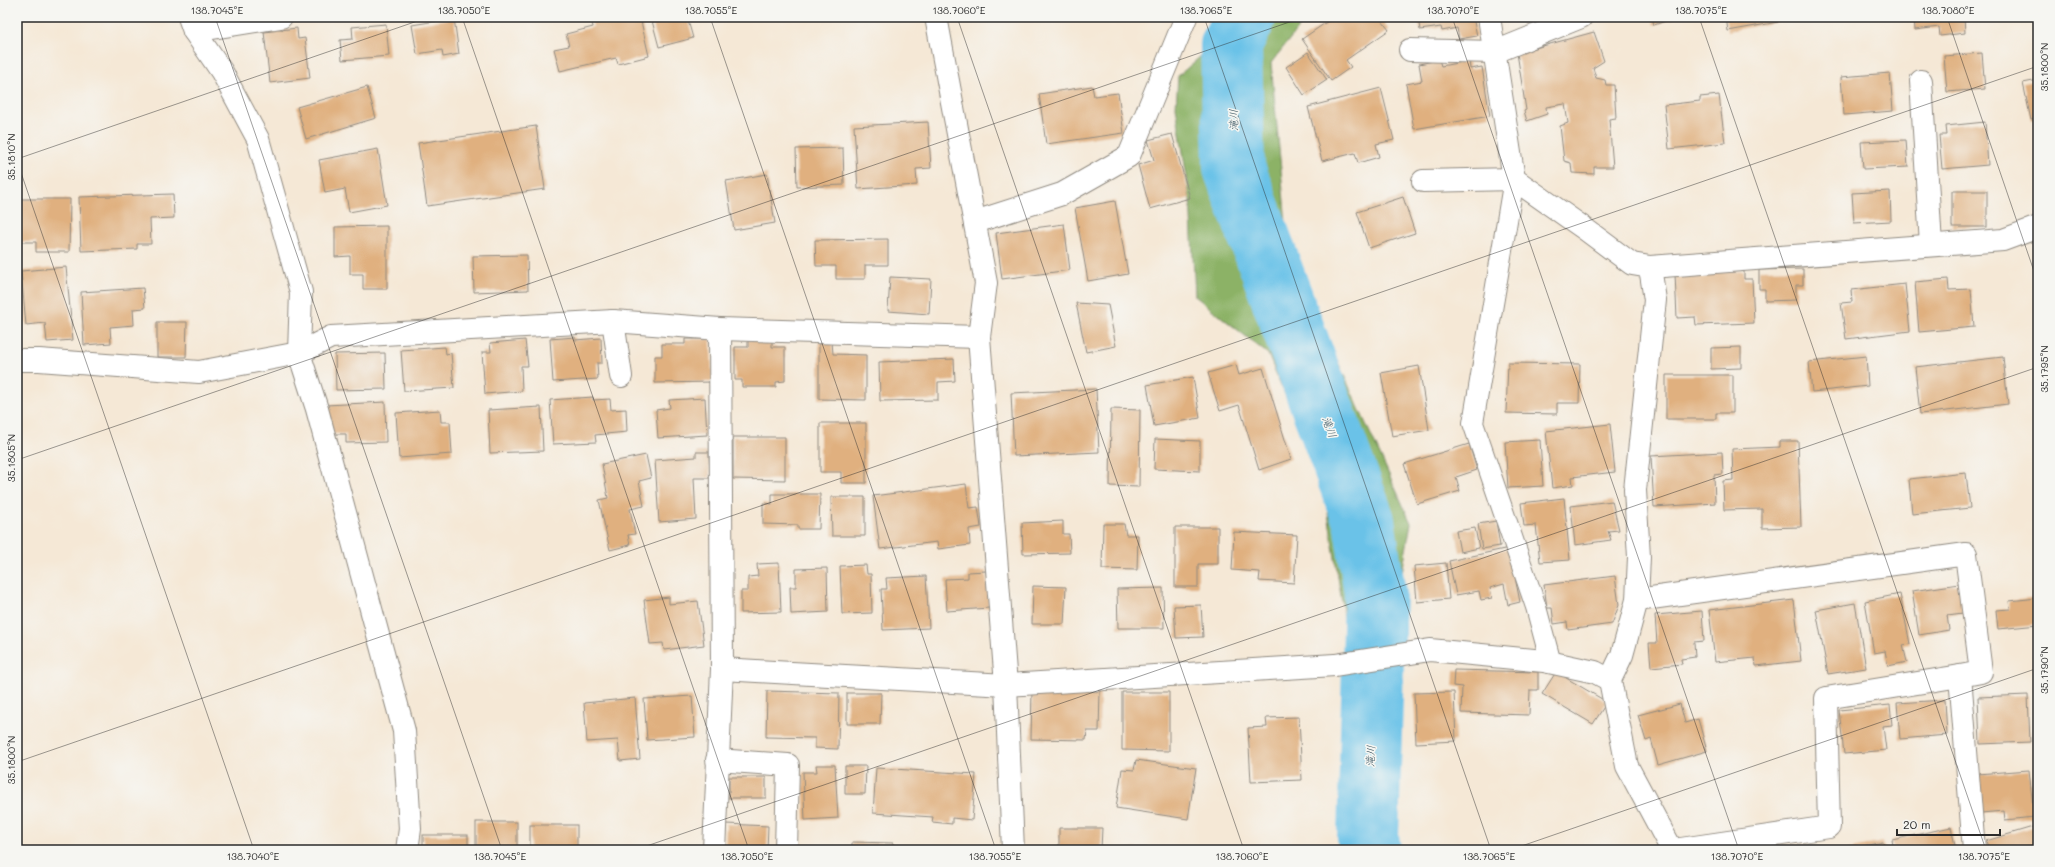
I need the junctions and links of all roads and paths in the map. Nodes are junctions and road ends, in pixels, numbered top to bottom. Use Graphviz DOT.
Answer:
graph roads {
  1 [pos="281,17"];
  2 [pos="936,17"];
  3 [pos="1186,17"];
  4 [pos="1489,17"];
  5 [pos="1581,17"];
  6 [pos="192,24"];
  7 [pos="1410,50"];
  8 [pos="1495,52"];
  9 [pos="1921,81"];
  10 [pos="1514,179"];
  11 [pos="1423,181"];
  12 [pos="975,222"];
  13 [pos="2038,227"];
  14 [pos="1931,245"];
  15 [pos="1650,267"];
  16 [pos="613,321"];
  17 [pos="720,329"];
  18 [pos="979,337"];
  19 [pos="299,354"];
  20 [pos="17,360"];
  21 [pos="621,376"];
  22 [pos="1637,600"];
  23 [pos="1551,663"];
  24 [pos="722,669"];
  25 [pos="1960,676"];
  26 [pos="1610,680"];
  27 [pos="1006,685"];
  28 [pos="717,760"];
  29 [pos="407,850"];
  30 [pos="714,850"];
  31 [pos="786,850"];
  32 [pos="1014,850"];
  33 [pos="1673,850"];
  34 [pos="1974,850"];
  1 -- 6 [label="street"];
  2 -- 12 [label="street"];
  3 -- 12 [label="street"];
  4 -- 8 [label="street"];
  5 -- 8 [label="street"];
  6 -- 19 [label="street"];
  7 -- 8 [label="street"];
  8 -- 10 [label="street"];
  9 -- 14 [label="street"];
  10 -- 11 [label="street"];
  10 -- 15 [label="street"];
  10 -- 23 [label="lane"];
  12 -- 18 [label="street"];
  13 -- 14 [label="street"];
  14 -- 15 [label="street"];
  15 -- 22 [label="street"];
  16 -- 17 [label="street"];
  16 -- 19 [label="street"];
  16 -- 21 [label="street"];
  17 -- 18 [label="street"];
  17 -- 24 [label="street"];
  18 -- 27 [label="street"];
  19 -- 20 [label="street"];
  19 -- 29 [label="street"];
  22 -- 25 [label="street"];
  22 -- 26 [label="street"];
  23 -- 26 [label="street"];
  23 -- 27 [label="street"];
  24 -- 27 [label="street"];
  24 -- 28 [label="street"];
  25 -- 33 [label="street"];
  25 -- 34 [label="street"];
  26 -- 33 [label="street"];
  27 -- 32 [label="street"];
  28 -- 30 [label="street"];
  28 -- 31 [label="street"];
}
